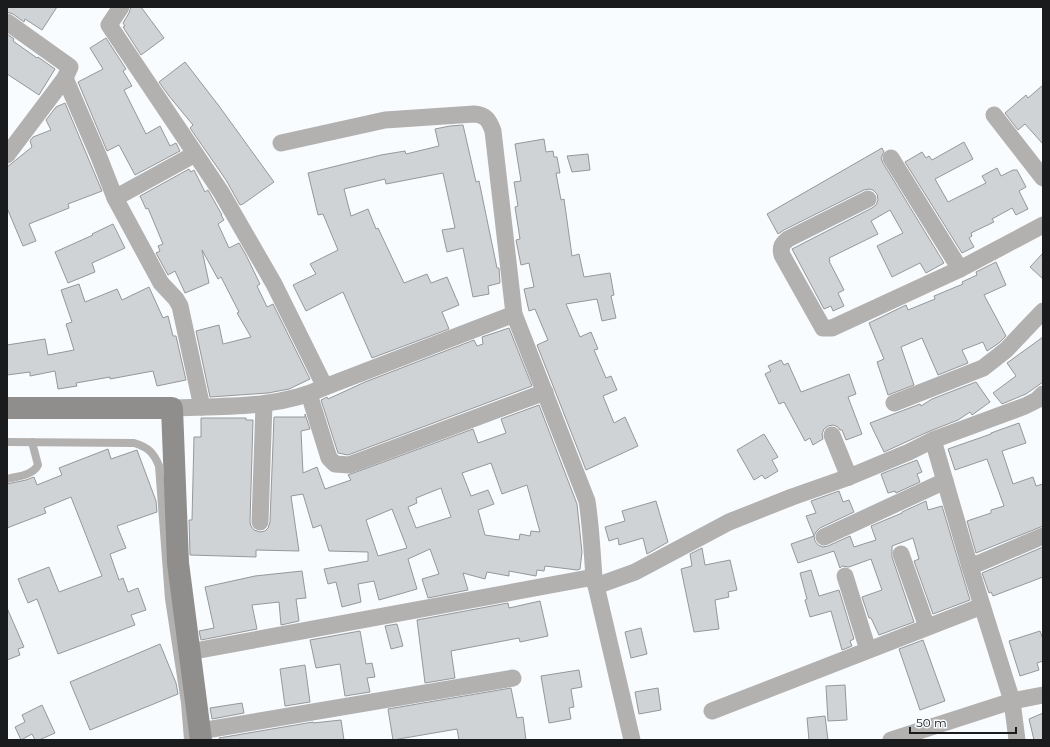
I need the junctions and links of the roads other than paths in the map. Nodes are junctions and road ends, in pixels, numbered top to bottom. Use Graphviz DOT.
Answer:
graph roads {
  1 [pos="121,7"];
  2 [pos="7,22"];
  3 [pos="65,78"];
  4 [pos="994,115"];
  5 [pos="281,143"];
  6 [pos="195,154"];
  7 [pos="7,155"];
  8 [pos="891,158"];
  9 [pos="1043,178"];
  10 [pos="114,198"];
  11 [pos="868,199"];
  12 [pos="1043,225"];
  13 [pos="960,269"];
  14 [pos="1043,311"];
  15 [pos="514,314"];
  16 [pos="325,387"];
  17 [pos="545,392"];
  18 [pos="309,394"];
  19 [pos="1043,394"];
  20 [pos="894,403"];
  21 [pos="264,404"];
  22 [pos="202,407"];
  23 [pos="7,408"];
  24 [pos="172,408"];
  25 [pos="832,435"];
  26 [pos="933,440"];
  27 [pos="7,442"];
  28 [pos="32,442"];
  29 [pos="849,477"];
  30 [pos="7,479"];
  31 [pos="945,481"];
  32 [pos="260,522"];
  33 [pos="1043,536"];
  34 [pos="824,537"];
  35 [pos="901,554"];
  36 [pos="970,567"];
  37 [pos="845,576"];
  38 [pos="595,582"];
  39 [pos="982,606"];
  40 [pos="927,627"];
  41 [pos="868,650"];
  42 [pos="189,652"];
  43 [pos="512,678"];
  44 [pos="1043,695"];
  45 [pos="1012,701"];
  46 [pos="712,711"];
  47 [pos="196,737"];
  48 [pos="632,740"];
  49 [pos="891,740"];
  50 [pos="1017,740"];
  1 -- 6 [label="street"];
  2 -- 3 [label="street"];
  3 -- 7 [label="street"];
  3 -- 10 [label="street"];
  4 -- 9 [label="street"];
  5 -- 15 [label="street"];
  6 -- 10 [label="street"];
  6 -- 16 [label="street"];
  8 -- 13 [label="street"];
  10 -- 22 [label="street"];
  11 -- 13 [label="street"];
  12 -- 13 [label="street"];
  14 -- 20 [label="street"];
  15 -- 16 [label="street"];
  15 -- 17 [label="street"];
  16 -- 18 [label="street"];
  17 -- 18 [label="street"];
  17 -- 38 [label="street"];
  18 -- 21 [label="street"];
  19 -- 26 [label="street"];
  21 -- 22 [label="street"];
  21 -- 32 [label="street"];
  22 -- 24 [label="street"];
  23 -- 24 [label="street"];
  24 -- 42 [label="street"];
  25 -- 29 [label="street"];
  26 -- 29 [label="street"];
  26 -- 31 [label="street"];
  27 -- 28 [label="lane"];
  28 -- 30 [label="lane"];
  28 -- 47 [label="lane"];
  29 -- 38 [label="street"];
  31 -- 34 [label="street"];
  31 -- 36 [label="street"];
  33 -- 36 [label="street"];
  35 -- 40 [label="street"];
  36 -- 39 [label="street"];
  37 -- 41 [label="street"];
  38 -- 42 [label="street"];
  38 -- 48 [label="street"];
  39 -- 40 [label="street"];
  39 -- 45 [label="street"];
  40 -- 41 [label="street"];
  41 -- 46 [label="street"];
  42 -- 47 [label="street"];
  43 -- 47 [label="street"];
  44 -- 45 [label="street"];
  45 -- 49 [label="street"];
  45 -- 50 [label="street"];
}
